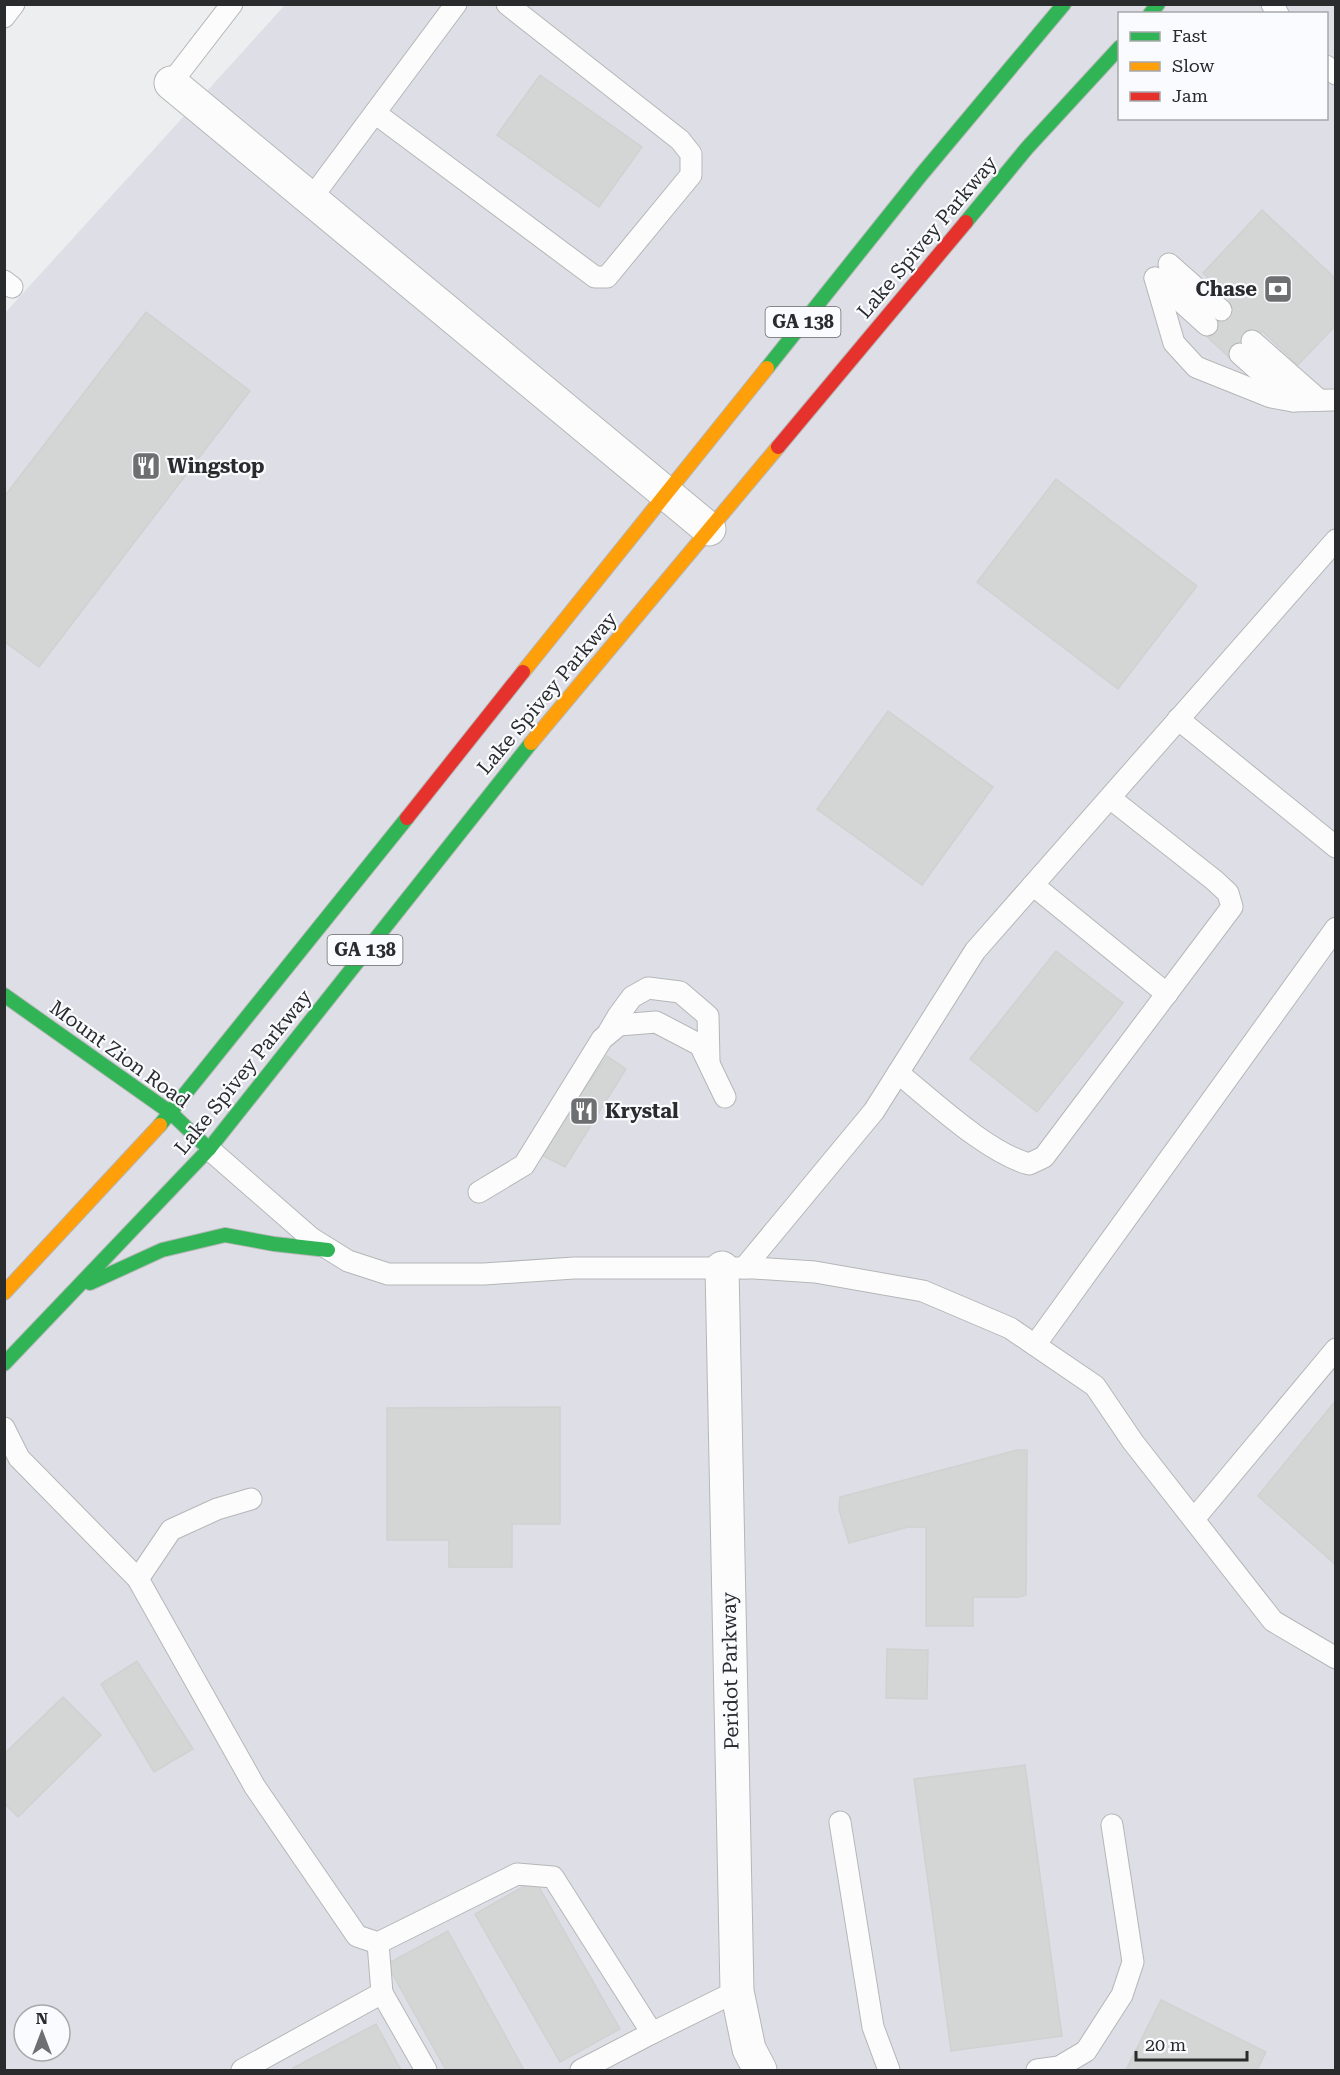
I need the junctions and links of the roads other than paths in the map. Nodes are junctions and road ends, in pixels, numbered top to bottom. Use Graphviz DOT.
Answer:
graph roads {
  1 [pos="14,4"];
  2 [pos="232,4"];
  3 [pos="456,4"];
  4 [pos="507,4"];
  5 [pos="1064,4"];
  6 [pos="4,17"];
  7 [pos="1118,48"];
  8 [pos="171,83"];
  9 [pos="375,112"];
  10 [pos="310,200"];
  11 [pos="1214,318"];
  12 [pos="1293,401"];
  13 [pos="665,495"];
  14 [pos="709,529"];
  15 [pos="1335,540"];
  16 [pos="1179,719"];
  17 [pos="1110,798"];
  18 [pos="1335,847"];
  19 [pos="1033,885"];
  20 [pos="1335,927"];
  21 [pos="4,994"];
  22 [pos="1167,994"];
  23 [pos="608,1034"];
  24 [pos="710,1065"];
  25 [pos="898,1073"];
  26 [pos="725,1097"];
  27 [pos="171,1113"];
  28 [pos="209,1149"];
  29 [pos="479,1192"];
  30 [pos="328,1250"];
  31 [pos="733,1268"];
  32 [pos="75,1290"];
  33 [pos="4,1293"];
  34 [pos="1035,1345"];
  35 [pos="1335,1349"];
  36 [pos="4,1364"];
  37 [pos="4,1428"];
  38 [pos="251,1499"];
  39 [pos="1194,1519"];
  40 [pos="138,1580"];
  41 [pos="1335,1658"];
  42 [pos="840,1822"];
  43 [pos="1112,1825"];
  44 [pos="378,1944"];
  45 [pos="737,1991"];
  46 [pos="382,1993"];
  47 [pos="652,2033"];
  48 [pos="270,2064"];
  49 [pos="242,2070"];
  50 [pos="426,2070"];
  51 [pos="581,2070"];
  52 [pos="760,2070"];
  53 [pos="889,2070"];
  54 [pos="1037,2070"];
  1 -- 6 [label="lane"];
  2 -- 8 [label="lane"];
  3 -- 9 [label="lane"];
  4 -- 9 [label="lane"];
  5 -- 13 [label="main road, Lake Spivey Parkway / GA 138"];
  7 -- 14 [label="main road, Lake Spivey Parkway / GA 138"];
  8 -- 10 [label="street"];
  9 -- 10 [label="lane"];
  10 -- 13 [label="street"];
  11 -- 12 [label="lane"];
  12 -- 12 [label="lane"];
  13 -- 14 [label="street"];
  13 -- 27 [label="main road, Lake Spivey Parkway / GA 138"];
  14 -- 28 [label="main road, Lake Spivey Parkway / GA 138"];
  15 -- 16 [label="lane"];
  16 -- 17 [label="lane"];
  16 -- 18 [label="lane"];
  17 -- 19 [label="lane"];
  17 -- 22 [label="lane"];
  19 -- 22 [label="lane"];
  19 -- 25 [label="lane"];
  20 -- 34 [label="lane"];
  21 -- 27 [label="main road, Mount Zion Road"];
  22 -- 25 [label="lane"];
  23 -- 24 [label="lane"];
  23 -- 24 [label="lane"];
  23 -- 29 [label="lane"];
  24 -- 26 [label="lane"];
  25 -- 31 [label="lane"];
  27 -- 28 [label="main road, Mount Zion Road"];
  27 -- 33 [label="main road, Lake Spivey Parkway / GA 138"];
  28 -- 30 [label="lane"];
  28 -- 32 [label="main road, Lake Spivey Parkway / GA 138"];
  30 -- 31 [label="lane"];
  30 -- 32 [label="main road"];
  31 -- 34 [label="lane"];
  31 -- 45 [label="street, Peridot Parkway"];
  32 -- 36 [label="main road, Lake Spivey Parkway / GA 138"];
  34 -- 39 [label="lane"];
  35 -- 39 [label="lane"];
  37 -- 40 [label="lane"];
  38 -- 40 [label="lane"];
  39 -- 41 [label="lane"];
  40 -- 44 [label="lane"];
  42 -- 53 [label="lane"];
  43 -- 54 [label="lane"];
  44 -- 46 [label="lane"];
  44 -- 47 [label="lane"];
  45 -- 47 [label="lane"];
  45 -- 52 [label="street, Peridot Parkway"];
  46 -- 48 [label="lane"];
  46 -- 50 [label="lane"];
  47 -- 51 [label="lane"];
  48 -- 49 [label="lane"];
}
